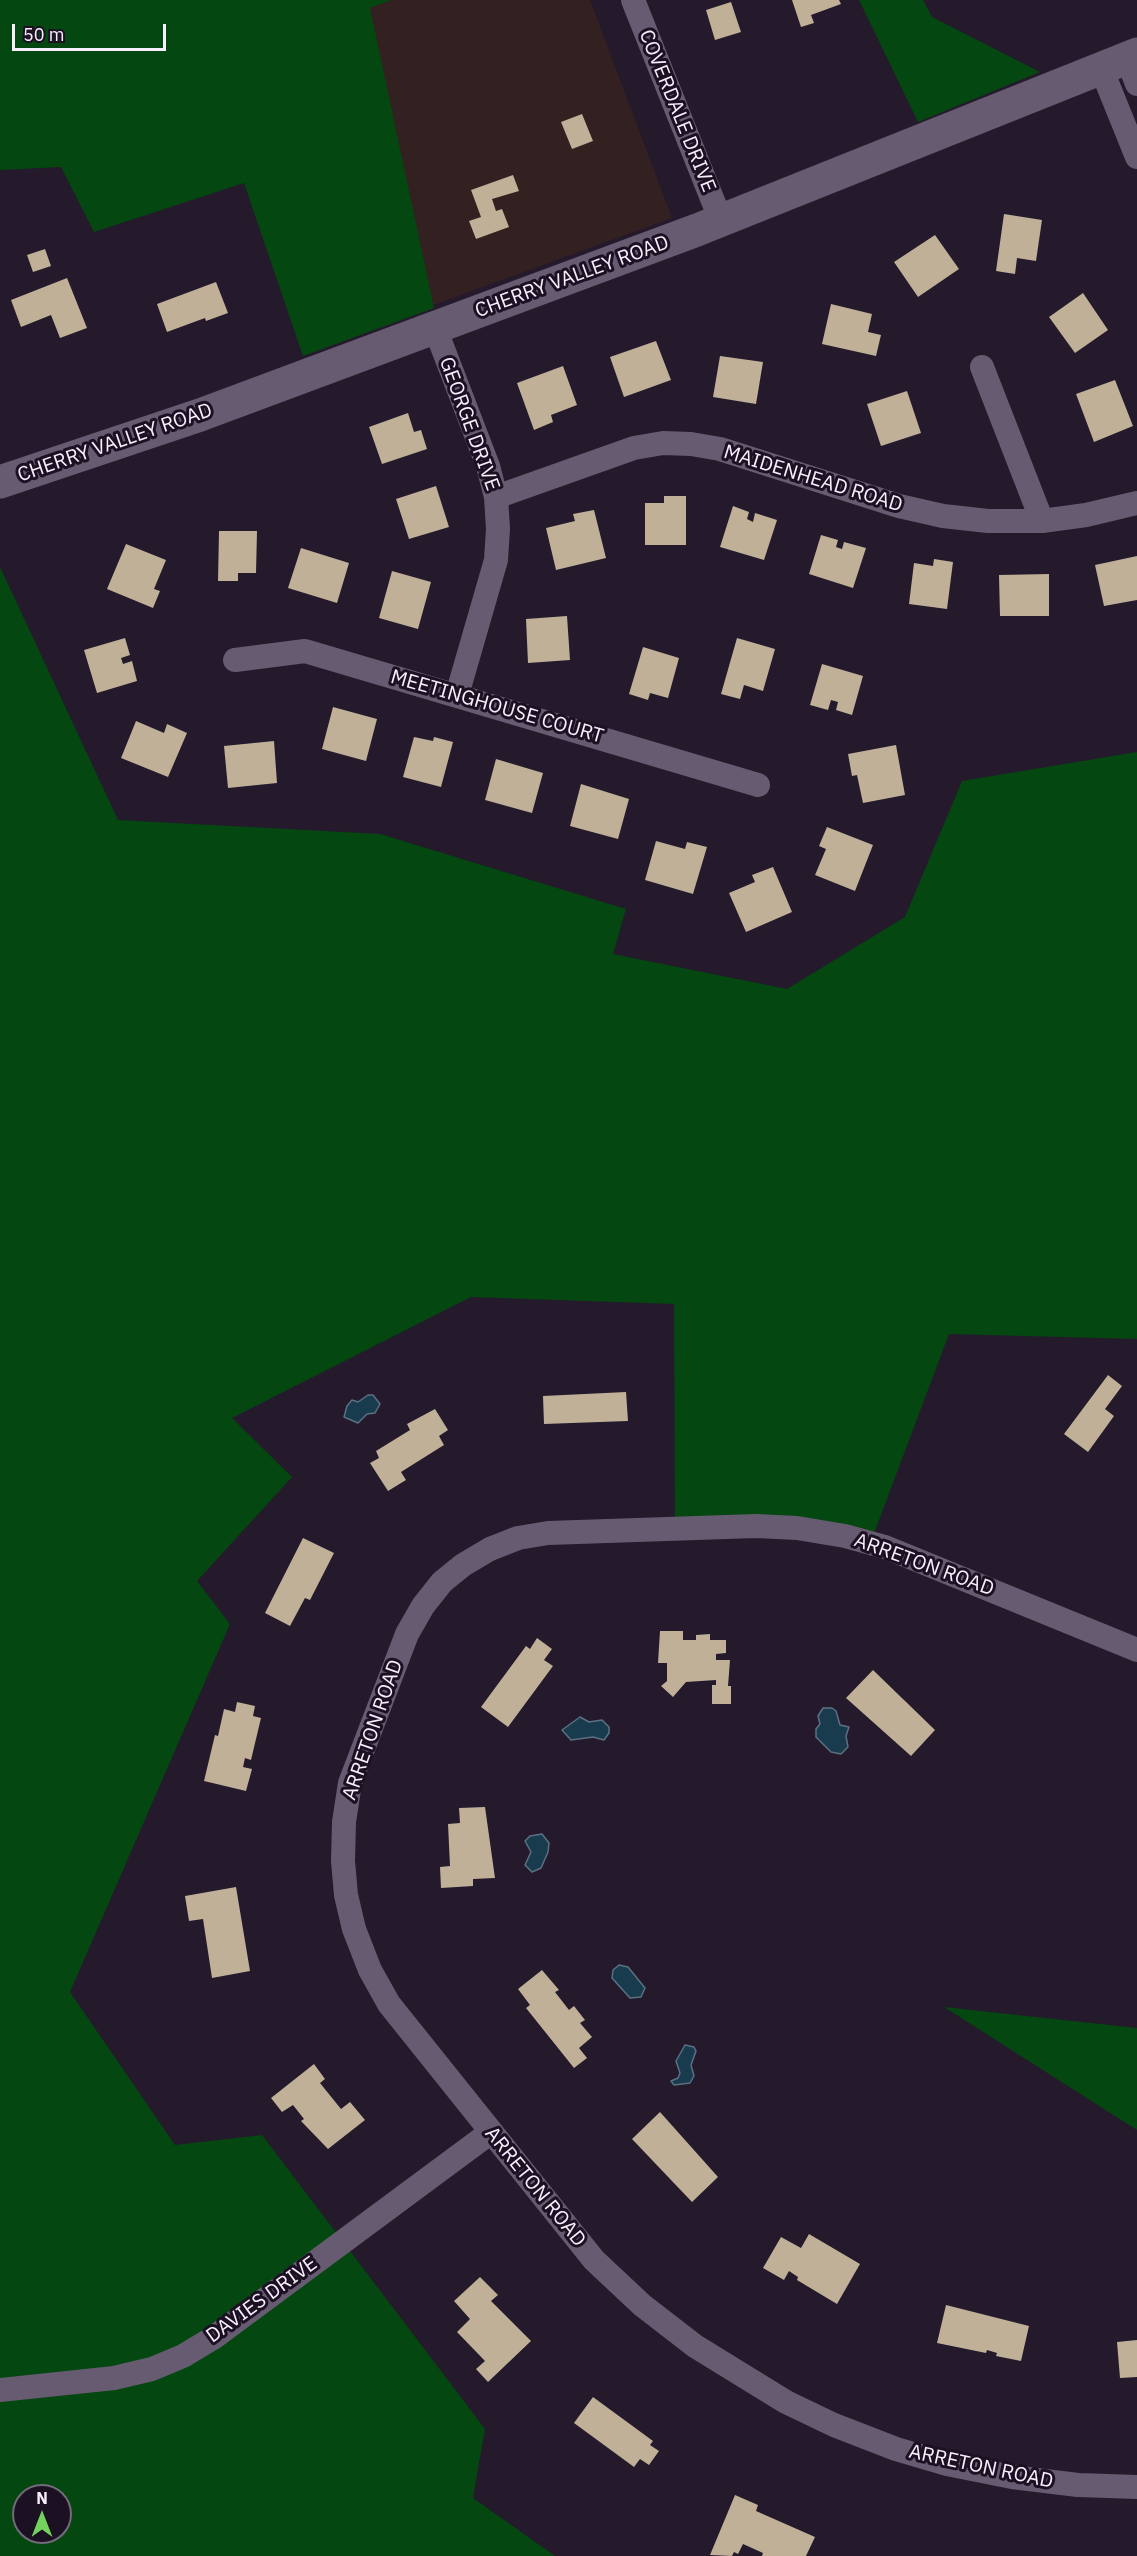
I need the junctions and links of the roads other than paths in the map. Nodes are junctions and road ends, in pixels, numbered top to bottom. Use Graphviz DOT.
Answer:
graph roads {
  1 [pos="633,0"];
  2 [pos="1125,66"];
  3 [pos="1137,157"];
  4 [pos="721,221"];
  5 [pos="435,328"];
  6 [pos="982,367"];
  7 [pos="0,482"];
  8 [pos="496,496"];
  9 [pos="1137,503"];
  10 [pos="1042,520"];
  11 [pos="235,660"];
  12 [pos="457,695"];
  13 [pos="758,784"];
  14 [pos="1137,1650"];
  15 [pos="490,2132"];
  16 [pos="0,2390"];
  17 [pos="1137,2487"];
  1 -- 4 [label="street, COVERDALE DRIVE"];
  2 -- 3 [label="street"];
  2 -- 4 [label="street, CHERRY VALLEY ROAD"];
  4 -- 5 [label="street, CHERRY VALLEY ROAD"];
  5 -- 7 [label="street, CHERRY VALLEY ROAD"];
  5 -- 8 [label="street, GEORGE DRIVE"];
  6 -- 10 [label="street"];
  8 -- 10 [label="street, MAIDENHEAD ROAD"];
  8 -- 12 [label="street, GEORGE DRIVE"];
  9 -- 10 [label="street, MAIDENHEAD ROAD"];
  11 -- 12 [label="street, MEETINGHOUSE COURT"];
  12 -- 13 [label="street, MEETINGHOUSE COURT"];
  14 -- 15 [label="street, ARRETON ROAD"];
  15 -- 16 [label="street, DAVIES DRIVE"];
  15 -- 17 [label="street, ARRETON ROAD"];
}
